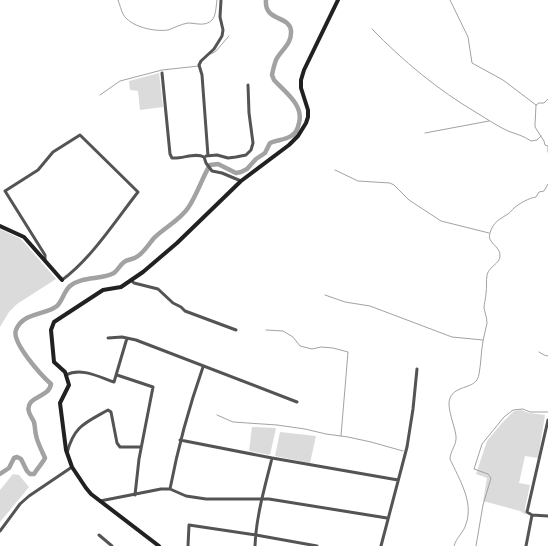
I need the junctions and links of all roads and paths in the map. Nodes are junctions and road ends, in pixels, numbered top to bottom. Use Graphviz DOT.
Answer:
graph roads {
  1 [pos="221,0"];
  2 [pos="338,0"];
  3 [pos="162,73"];
  4 [pos="248,85"];
  5 [pos="206,156"];
  6 [pos="241,181"];
  7 [pos="0,226"];
  8 [pos="45,261"];
  9 [pos="62,280"];
  10 [pos="131,280"];
  11 [pos="236,330"];
  12 [pos="108,338"];
  13 [pos="127,338"];
  14 [pos="203,366"];
  15 [pos="417,370"];
  16 [pos="66,375"];
  17 [pos="117,375"];
  18 [pos="297,402"];
  19 [pos="548,420"];
  20 [pos="180,440"];
  21 [pos="141,447"];
  22 [pos="67,453"];
  23 [pos="272,458"];
  24 [pos="72,467"];
  25 [pos="398,480"];
  26 [pos="170,489"];
  27 [pos="135,495"];
  28 [pos="262,499"];
  29 [pos="100,501"];
  30 [pos="532,515"];
  31 [pos="548,516"];
  32 [pos="388,518"];
  33 [pos="0,531"];
  34 [pos="256,535"];
  35 [pos="99,536"];
  36 [pos="112,546"];
  37 [pos="159,546"];
  38 [pos="188,546"];
  39 [pos="256,546"];
  40 [pos="317,546"];
  41 [pos="381,546"];
  42 [pos="526,546"];
  1 -- 5 [label="street"];
  2 -- 6 [label="main road"];
  3 -- 5 [label="street"];
  4 -- 5 [label="street"];
  5 -- 6 [label="street"];
  6 -- 10 [label="main road"];
  7 -- 8 [label="main road"];
  8 -- 9 [label="main road"];
  8 -- 9 [label="street"];
  10 -- 11 [label="street"];
  10 -- 16 [label="main road"];
  12 -- 13 [label="street"];
  13 -- 14 [label="street"];
  13 -- 17 [label="street"];
  14 -- 18 [label="street"];
  14 -- 20 [label="street"];
  15 -- 25 [label="street"];
  16 -- 17 [label="street"];
  16 -- 22 [label="main road"];
  17 -- 21 [label="street"];
  19 -- 30 [label="street"];
  20 -- 23 [label="street"];
  20 -- 26 [label="street"];
  21 -- 22 [label="street"];
  21 -- 27 [label="street"];
  22 -- 24 [label="main road"];
  23 -- 25 [label="street"];
  23 -- 28 [label="street"];
  24 -- 29 [label="main road"];
  24 -- 33 [label="street"];
  25 -- 32 [label="street"];
  26 -- 27 [label="street"];
  26 -- 28 [label="street"];
  27 -- 29 [label="street"];
  28 -- 32 [label="street"];
  28 -- 34 [label="street"];
  29 -- 37 [label="main road"];
  30 -- 31 [label="street"];
  30 -- 42 [label="street"];
  32 -- 41 [label="street"];
  34 -- 38 [label="street"];
  34 -- 39 [label="street"];
  34 -- 40 [label="street"];
  35 -- 36 [label="street"];
}
